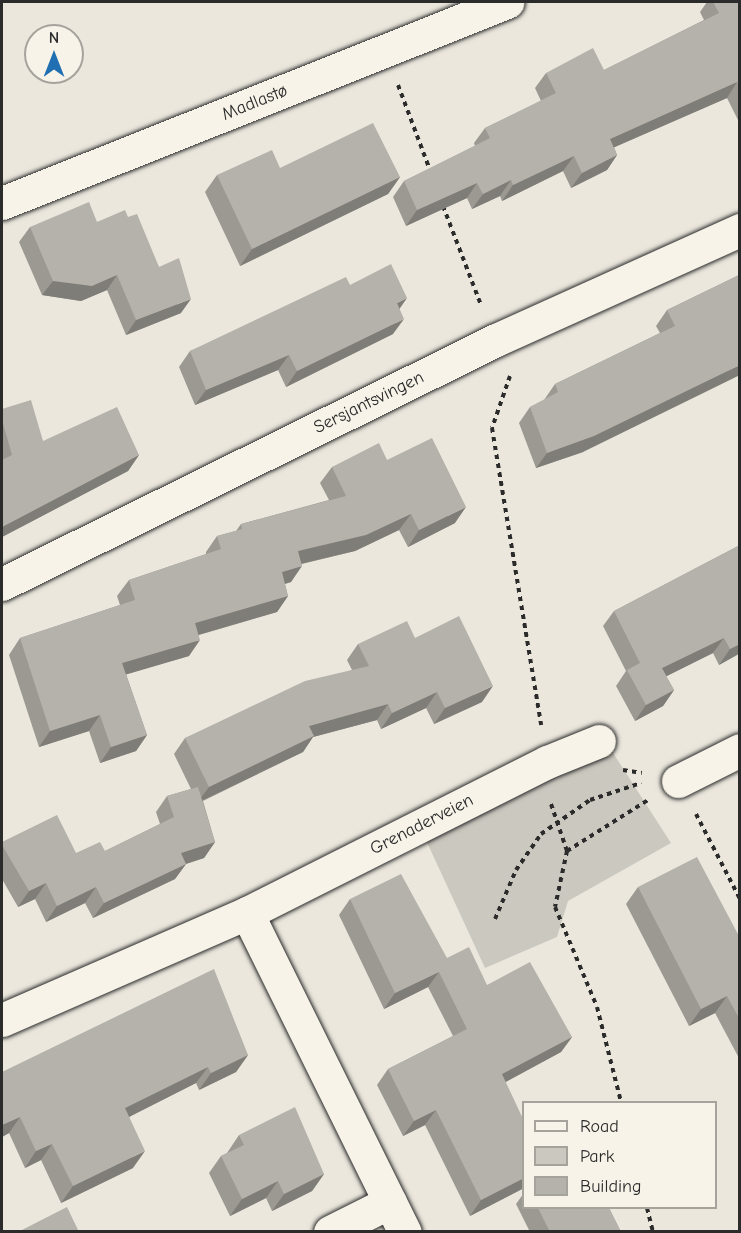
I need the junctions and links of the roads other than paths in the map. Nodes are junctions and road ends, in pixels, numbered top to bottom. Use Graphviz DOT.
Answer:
graph roads {
  1 [pos="507,2"];
  2 [pos="2,203"];
  3 [pos="740,230"];
  4 [pos="2,584"];
  5 [pos="740,750"];
  6 [pos="566,761"];
  7 [pos="678,781"];
  8 [pos="247,913"];
  9 [pos="4,1010"];
  10 [pos="390,1202"];
  11 [pos="330,1232"];
  12 [pos="405,1232"];
  1 -- 2 [label="street, Madlastø"];
  3 -- 4 [label="street, Sersjantsvingen"];
  5 -- 7 [label="street"];
  6 -- 8 [label="street, Grenaderveien"];
  8 -- 9 [label="street, Grenaderveien"];
  8 -- 10 [label="street"];
  10 -- 11 [label="street"];
  10 -- 12 [label="street"];
}
